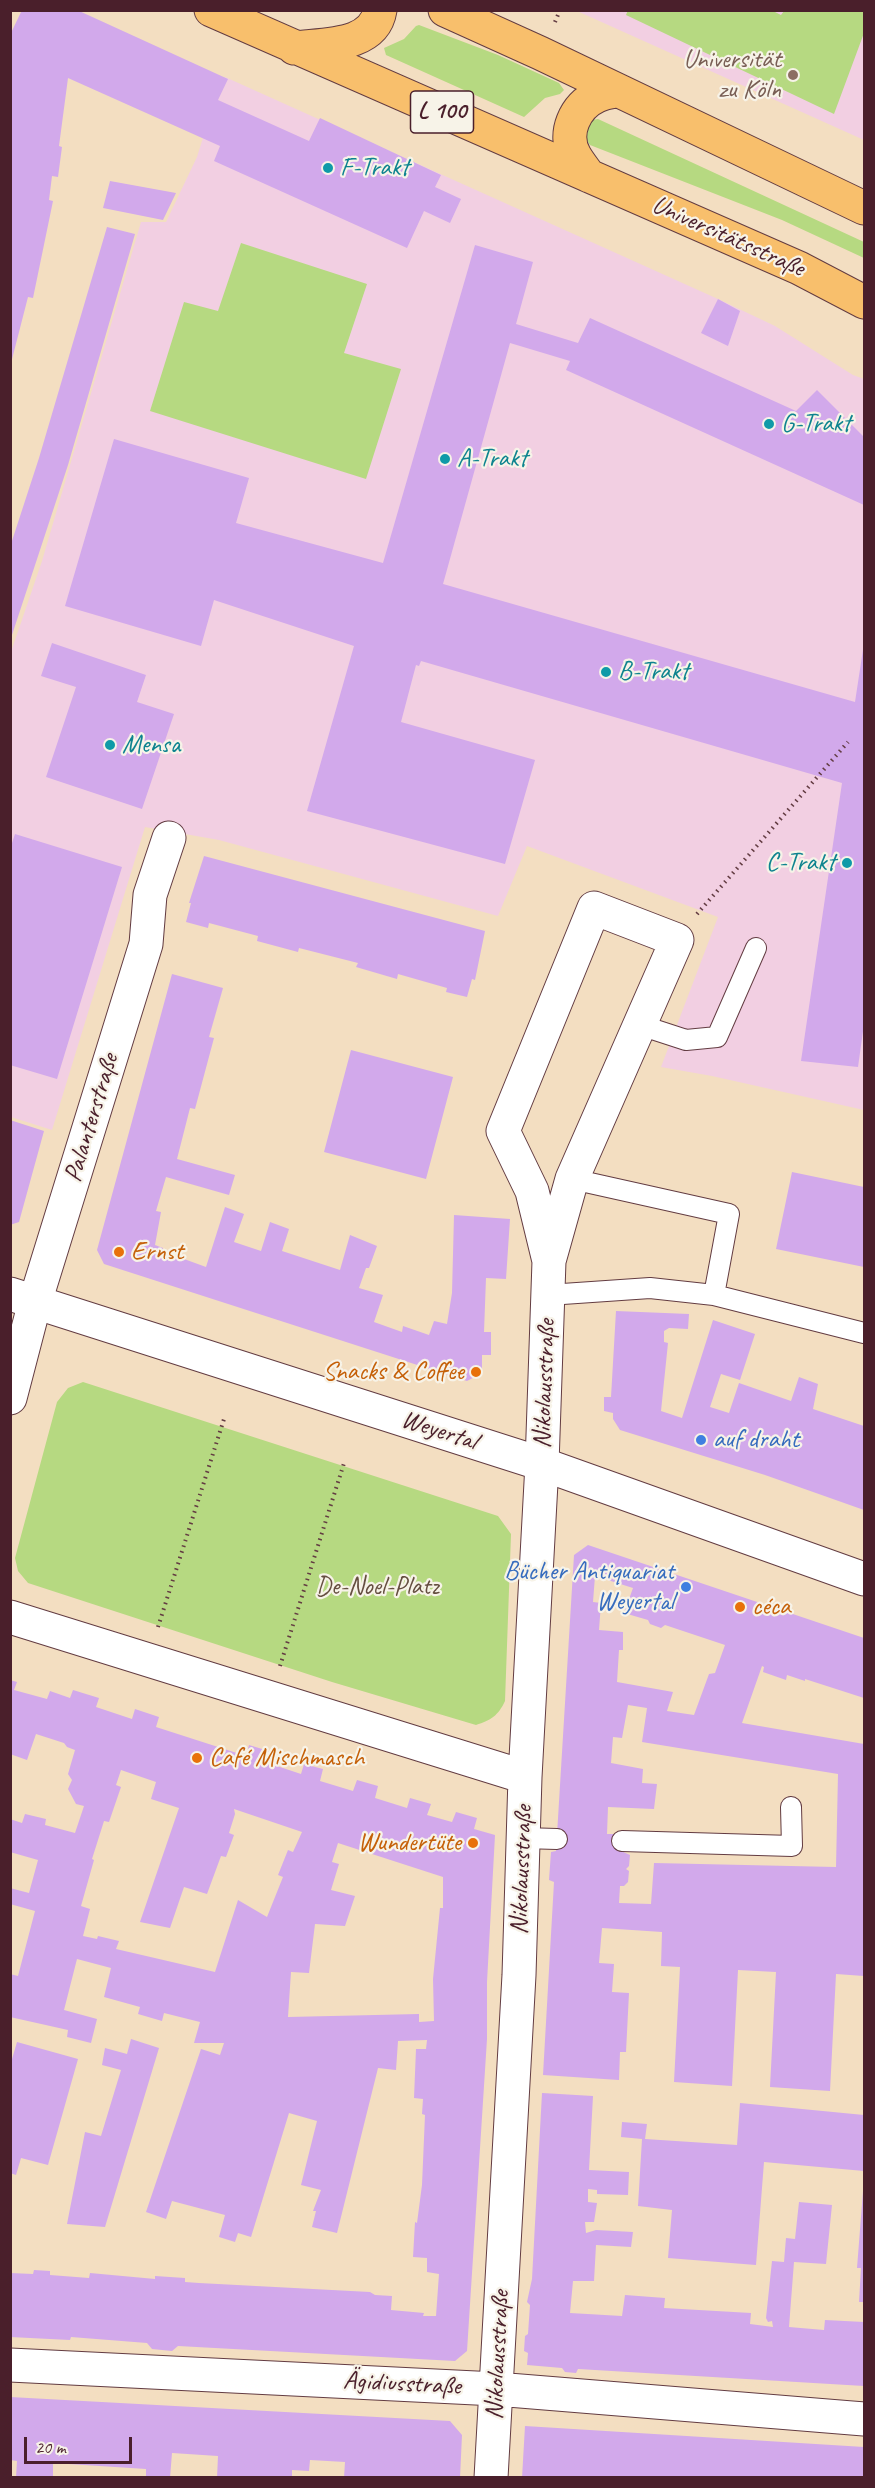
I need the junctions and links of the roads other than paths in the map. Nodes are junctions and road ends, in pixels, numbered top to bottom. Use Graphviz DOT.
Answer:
graph roads {
  1 [pos="212,10"];
  2 [pos="380,10"];
  3 [pos="445,10"];
  4 [pos="294,48"];
  5 [pos="616,91"];
  6 [pos="589,176"];
  7 [pos="864,208"];
  8 [pos="864,302"];
  9 [pos="169,838"];
  10 [pos="756,948"];
  11 [pos="640,1024"];
  12 [pos="572,1179"];
  13 [pos="549,1261"];
  14 [pos="548,1294"];
  15 [pos="714,1295"];
  16 [pos="23,1298"];
  17 [pos="864,1333"];
  18 [pos="10,1398"];
  19 [pos="542,1464"];
  20 [pos="864,1579"];
  21 [pos="10,1617"];
  22 [pos="525,1777"];
  23 [pos="791,1807"];
  24 [pos="523,1838"];
  25 [pos="557,1839"];
  26 [pos="622,1841"];
  27 [pos="10,2365"];
  28 [pos="496,2389"];
  29 [pos="864,2419"];
  30 [pos="491,2478"];
  1 -- 4 [label="main road, Universitätsstraße / L 100"];
  2 -- 4 [label="main road"];
  3 -- 5 [label="main road"];
  4 -- 6 [label="main road, Universitätsstraße / L 100"];
  5 -- 6 [label="main road"];
  5 -- 7 [label="main road"];
  6 -- 8 [label="main road, Universitätsstraße / L 100"];
  9 -- 16 [label="street, Palanterstraße"];
  10 -- 11 [label="lane"];
  11 -- 12 [label="street, Nikolausstraße"];
  11 -- 13 [label="street, Nikolausstraße"];
  12 -- 13 [label="street, Nikolausstraße"];
  12 -- 15 [label="lane"];
  13 -- 14 [label="street, Nikolausstraße"];
  14 -- 15 [label="lane"];
  14 -- 19 [label="street, Nikolausstraße"];
  15 -- 17 [label="lane"];
  16 -- 18 [label="street, Palanterstraße"];
  16 -- 19 [label="street, Weyertal"];
  19 -- 20 [label="street, Weyertal"];
  19 -- 22 [label="street, Nikolausstraße"];
  21 -- 22 [label="street"];
  22 -- 24 [label="street, Nikolausstraße"];
  23 -- 26 [label="lane"];
  24 -- 25 [label="lane"];
  24 -- 28 [label="street, Nikolausstraße"];
  27 -- 28 [label="street, Ägidiusstraße"];
  28 -- 29 [label="street, Ägidiusstraße"];
  28 -- 30 [label="street, Nikolausstraße"];
}
